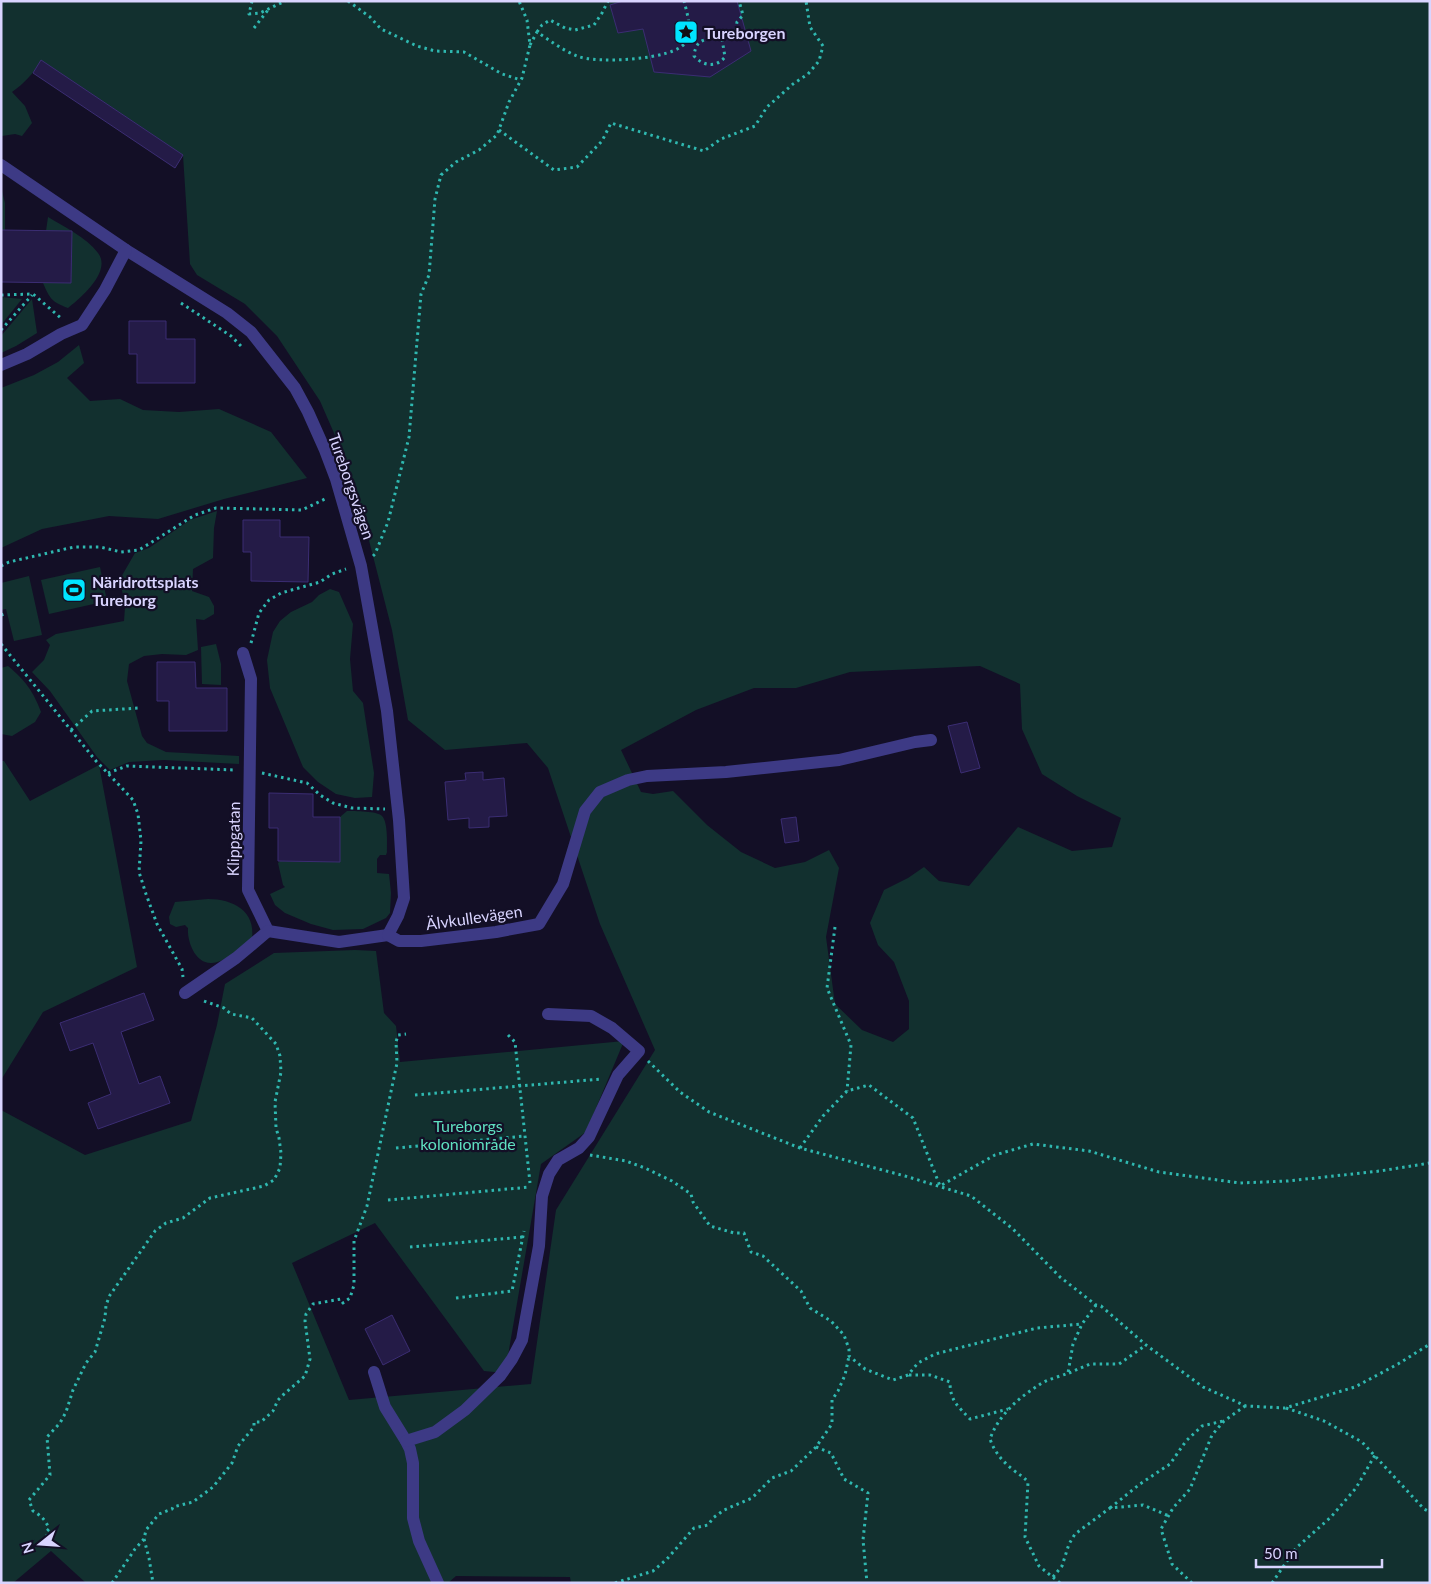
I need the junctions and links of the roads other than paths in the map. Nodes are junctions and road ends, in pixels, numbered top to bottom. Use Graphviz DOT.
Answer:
graph roads {
  1 [pos="1,165"];
  2 [pos="126,250"];
  3 [pos="1,365"];
  4 [pos="246,651"];
  5 [pos="931,740"];
  6 [pos="268,931"];
  7 [pos="388,935"];
  8 [pos="185,994"];
  9 [pos="548,1014"];
  10 [pos="374,1372"];
  11 [pos="406,1441"];
  12 [pos="438,1583"];
  1 -- 2 [label="street, Tureborgsvägen"];
  2 -- 3 [label="street"];
  2 -- 7 [label="street, Tureborgsvägen"];
  4 -- 6 [label="street, Klippgatan"];
  5 -- 7 [label="street, Älvkullevägen"];
  6 -- 7 [label="street"];
  6 -- 8 [label="street"];
  9 -- 11 [label="street"];
  10 -- 11 [label="street"];
  11 -- 12 [label="street"];
}
